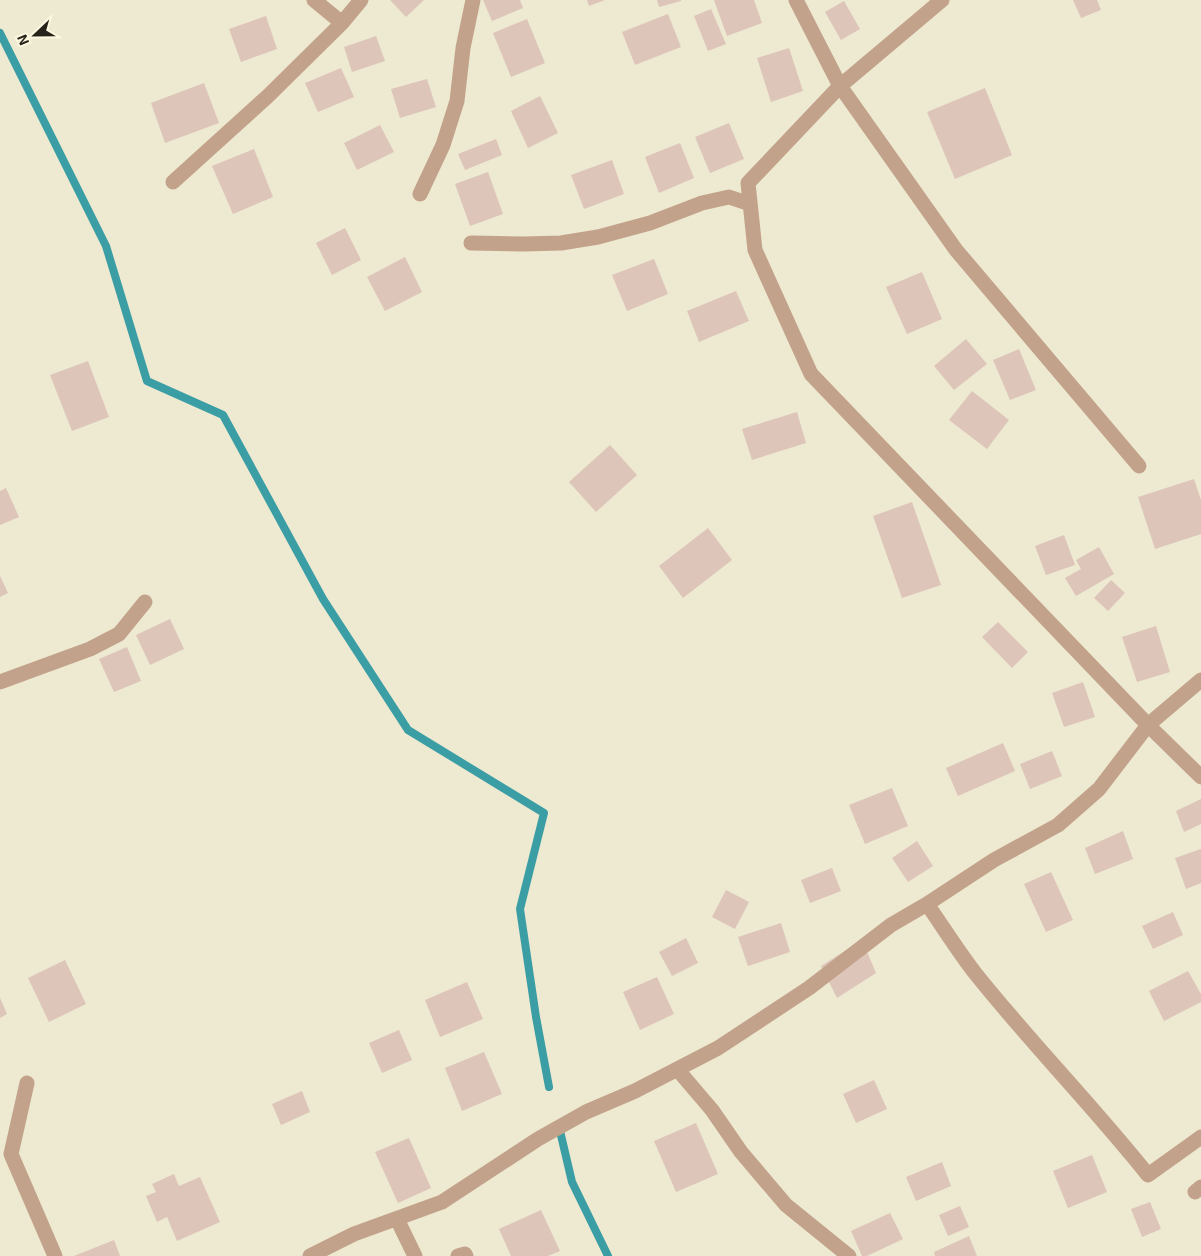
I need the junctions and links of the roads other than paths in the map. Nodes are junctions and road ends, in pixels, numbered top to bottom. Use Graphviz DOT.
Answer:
graph roads {
  1 [pos="314,0"];
  2 [pos="361,0"];
  3 [pos="472,0"];
  4 [pos="796,0"];
  5 [pos="942,0"];
  6 [pos="342,24"];
  7 [pos="840,86"];
  8 [pos="173,182"];
  9 [pos="420,194"];
  10 [pos="750,204"];
  11 [pos="471,243"];
  12 [pos="1138,466"];
  13 [pos="145,602"];
  14 [pos="1201,680"];
  15 [pos="0,682"];
  16 [pos="1148,725"];
  17 [pos="1201,776"];
  18 [pos="927,904"];
  19 [pos="677,1069"];
  20 [pos="26,1083"];
  21 [pos="1201,1137"];
  22 [pos="398,1219"];
  23 [pos="55,1256"];
  24 [pos="310,1256"];
  25 [pos="415,1256"];
  26 [pos="458,1256"];
  27 [pos="466,1256"];
  28 [pos="849,1256"];
  1 -- 6 [label="street"];
  2 -- 6 [label="street"];
  3 -- 9 [label="street"];
  4 -- 7 [label="street"];
  5 -- 7 [label="street"];
  6 -- 8 [label="street"];
  7 -- 10 [label="street"];
  7 -- 12 [label="street"];
  10 -- 11 [label="street"];
  10 -- 16 [label="street"];
  13 -- 15 [label="street"];
  14 -- 16 [label="street"];
  16 -- 17 [label="street"];
  16 -- 18 [label="street"];
  18 -- 19 [label="street"];
  18 -- 21 [label="street"];
  19 -- 22 [label="street"];
  19 -- 28 [label="street"];
  20 -- 23 [label="street"];
  22 -- 24 [label="street"];
  22 -- 25 [label="street"];
  26 -- 27 [label="street"];
}
